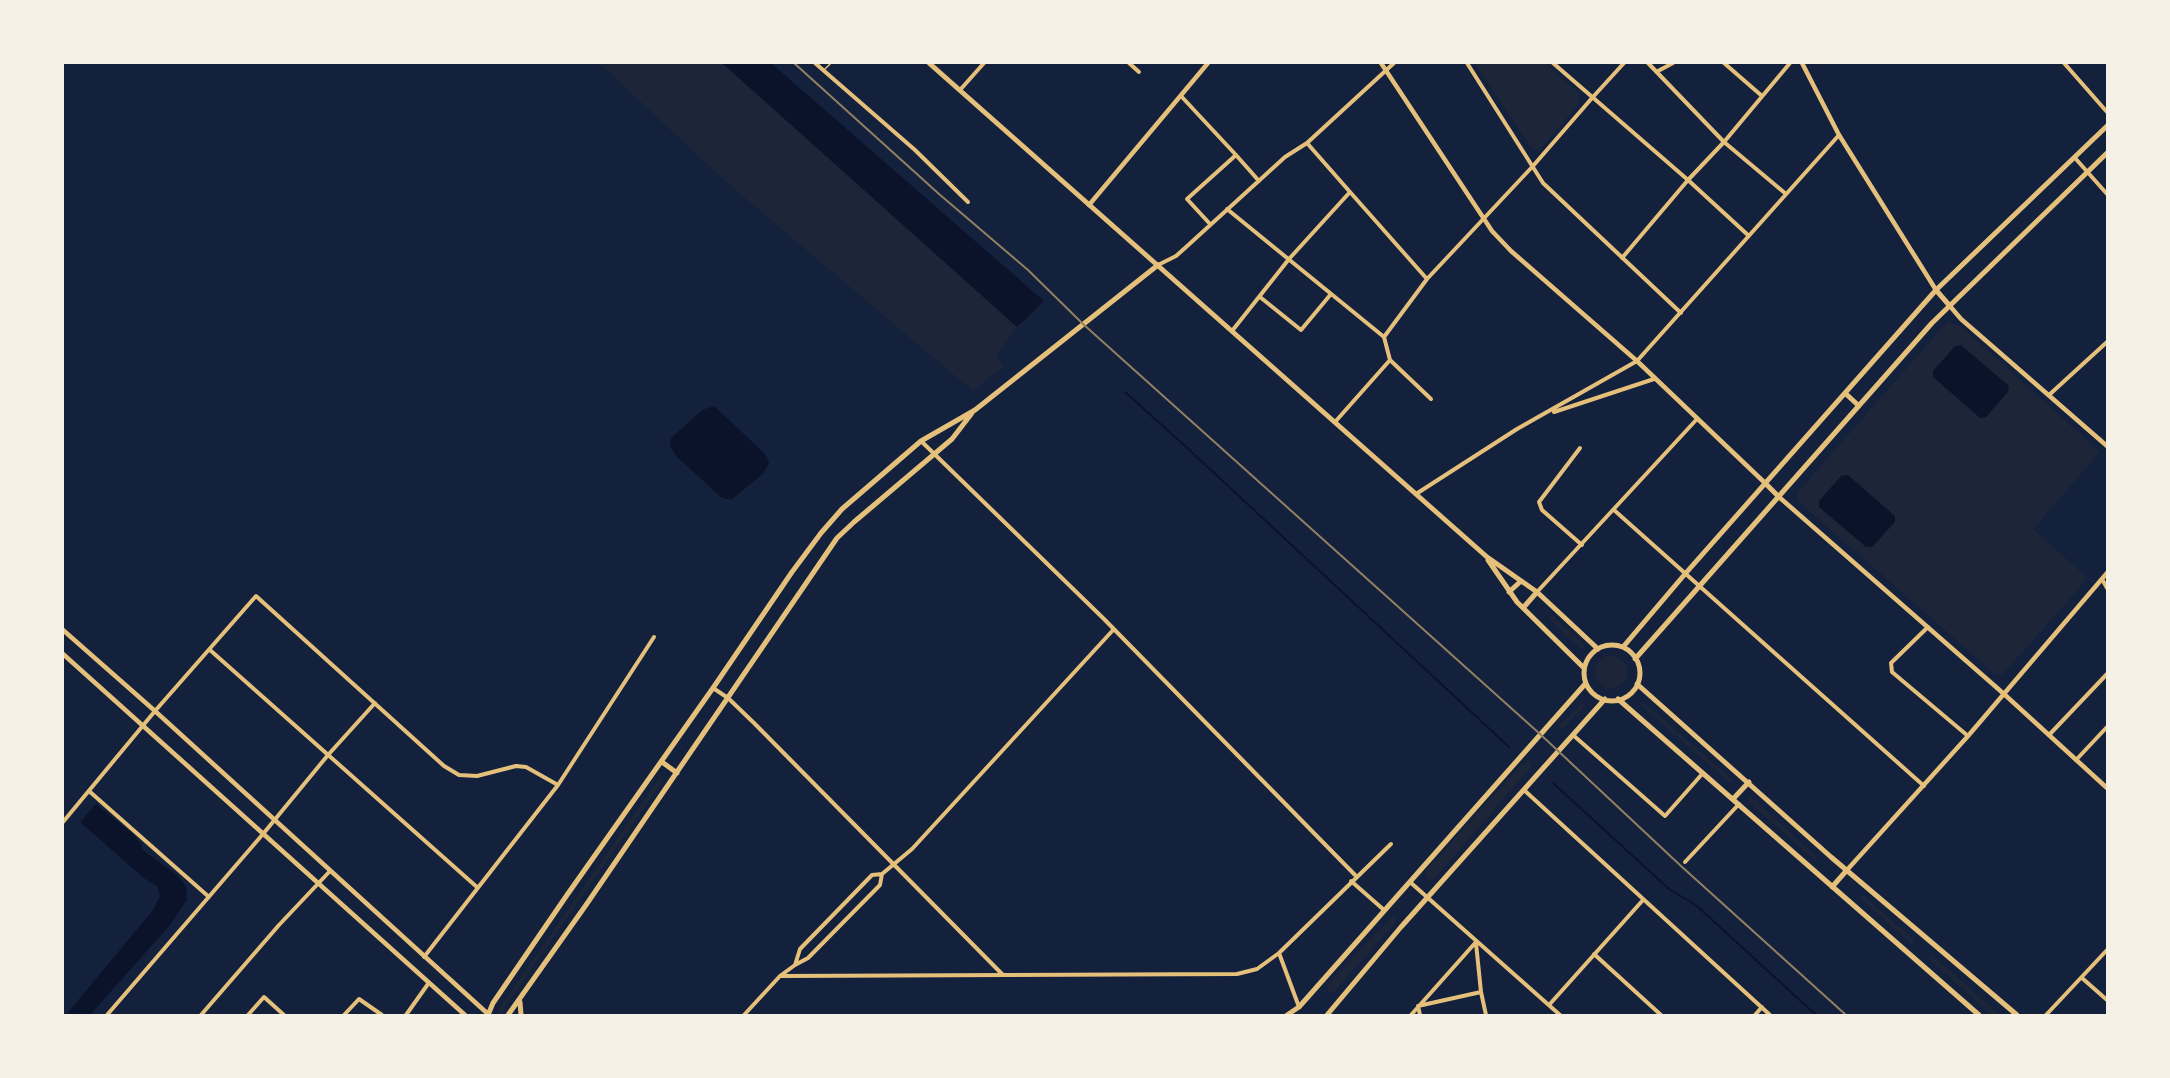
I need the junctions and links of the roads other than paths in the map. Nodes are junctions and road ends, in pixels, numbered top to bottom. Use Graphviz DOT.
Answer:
graph roads {
  1 [pos="814,63"];
  2 [pos="831,63"];
  3 [pos="929,63"];
  4 [pos="984,63"];
  5 [pos="1129,63"];
  6 [pos="1208,63"];
  7 [pos="1382,63"];
  8 [pos="1394,63"];
  9 [pos="1467,63"];
  10 [pos="1553,63"];
  11 [pos="1624,63"];
  12 [pos="1648,63"];
  13 [pos="1672,63"];
  14 [pos="1724,63"];
  15 [pos="1790,63"];
  16 [pos="1802,63"];
  17 [pos="2064,63"];
  18 [pos="824,71"];
  19 [pos="1658,71"];
  20 [pos="1139,72"];
  21 [pos="1386,72"];
  22 [pos="959,90"];
  23 [pos="1181,96"];
  24 [pos="1762,96"];
  25 [pos="1592,98"];
  26 [pos="2107,111"];
  27 [pos="2107,126"];
  28 [pos="1839,135"];
  29 [pos="1724,142"];
  30 [pos="1307,143"];
  31 [pos="2107,153"];
  32 [pos="1236,155"];
  33 [pos="2075,158"];
  34 [pos="1533,166"];
  35 [pos="2087,172"];
  36 [pos="1688,180"];
  37 [pos="1259,181"];
  38 [pos="1350,192"];
  39 [pos="1786,194"];
  40 [pos="2107,194"];
  41 [pos="968,202"];
  42 [pos="1089,205"];
  43 [pos="1227,209"];
  44 [pos="1484,220"];
  45 [pos="1210,224"];
  46 [pos="1749,236"];
  47 [pos="1622,258"];
  48 [pos="1289,259"];
  49 [pos="1158,265"];
  50 [pos="1427,279"];
  51 [pos="1936,290"];
  52 [pos="1331,294"];
  53 [pos="1260,297"];
  54 [pos="1949,305"];
  55 [pos="1681,313"];
  56 [pos="1232,331"];
  57 [pos="1384,337"];
  58 [pos="2107,342"];
  59 [pos="1390,360"];
  60 [pos="1637,362"];
  61 [pos="1654,379"];
  62 [pos="1845,393"];
  63 [pos="2049,395"];
  64 [pos="1431,399"];
  65 [pos="1859,406"];
  66 [pos="975,410"];
  67 [pos="1545,415"];
  68 [pos="1697,419"];
  69 [pos="1335,422"];
  70 [pos="921,441"];
  71 [pos="2107,447"];
  72 [pos="1580,448"];
  73 [pos="934,455"];
  74 [pos="1765,483"];
  75 [pos="1415,494"];
  76 [pos="1779,497"];
  77 [pos="1614,510"];
  78 [pos="1582,544"];
  79 [pos="1487,557"];
  80 [pos="2107,573"];
  81 [pos="1685,574"];
  82 [pos="2102,579"];
  83 [pos="1521,581"];
  84 [pos="1699,587"];
  85 [pos="2107,588"];
  86 [pos="1509,592"];
  87 [pos="1537,592"];
  88 [pos="1523,608"];
  89 [pos="1928,627"];
  90 [pos="1114,629"];
  91 [pos="63,630"];
  92 [pos="654,637"];
  93 [pos="1623,647"];
  94 [pos="1598,649"];
  95 [pos="210,650"];
  96 [pos="63,654"];
  97 [pos="1635,659"];
  98 [pos="1584,668"];
  99 [pos="2107,674"];
  100 [pos="1586,683"];
  101 [pos="1637,684"];
  102 [pos="713,688"];
  103 [pos="2004,694"];
  104 [pos="728,698"];
  105 [pos="1605,699"];
  106 [pos="1618,699"];
  107 [pos="375,703"];
  108 [pos="155,711"];
  109 [pos="143,727"];
  110 [pos="2107,727"];
  111 [pos="1573,735"];
  112 [pos="2049,735"];
  113 [pos="1968,736"];
  114 [pos="328,755"];
  115 [pos="2076,760"];
  116 [pos="662,762"];
  117 [pos="677,772"];
  118 [pos="1703,773"];
  119 [pos="1749,782"];
  120 [pos="558,785"];
  121 [pos="1924,786"];
  122 [pos="2107,788"];
  123 [pos="1524,790"];
  124 [pos="89,791"];
  125 [pos="1733,799"];
  126 [pos="1739,804"];
  127 [pos="275,820"];
  128 [pos="63,822"];
  129 [pos="263,834"];
  130 [pos="1390,844"];
  131 [pos="1685,862"];
  132 [pos="893,864"];
  133 [pos="1846,870"];
  134 [pos="330,871"];
  135 [pos="882,874"];
  136 [pos="1356,876"];
  137 [pos="1351,880"];
  138 [pos="1410,882"];
  139 [pos="317,884"];
  140 [pos="1832,887"];
  141 [pos="478,888"];
  142 [pos="208,897"];
  143 [pos="1428,898"];
  144 [pos="1643,900"];
  145 [pos="1384,910"];
  146 [pos="1476,942"];
  147 [pos="2107,950"];
  148 [pos="1279,953"];
  149 [pos="1594,954"];
  150 [pos="424,957"];
  151 [pos="795,964"];
  152 [pos="1003,975"];
  153 [pos="780,976"];
  154 [pos="2082,978"];
  155 [pos="428,984"];
  156 [pos="1481,992"];
  157 [pos="520,999"];
  158 [pos="2107,1000"];
  159 [pos="1549,1005"];
  160 [pos="1418,1006"];
  161 [pos="1299,1007"];
  162 [pos="1762,1007"];
  163 [pos="107,1015"];
  164 [pos="201,1015"];
  165 [pos="248,1015"];
  166 [pos="284,1015"];
  167 [pos="344,1015"];
  168 [pos="382,1015"];
  169 [pos="406,1015"];
  170 [pos="465,1015"];
  171 [pos="488,1015"];
  172 [pos="508,1015"];
  173 [pos="521,1015"];
  174 [pos="744,1015"];
  175 [pos="1287,1015"];
  176 [pos="1299,1015"];
  177 [pos="1327,1015"];
  178 [pos="1411,1015"];
  179 [pos="1420,1015"];
  180 [pos="1486,1015"];
  181 [pos="1560,1015"];
  182 [pos="1660,1015"];
  183 [pos="1755,1015"];
  184 [pos="1770,1015"];
  185 [pos="1979,1015"];
  186 [pos="2017,1015"];
  187 [pos="2046,1015"];
  1 -- 18 [label="street"];
  2 -- 18 [label="lane"];
  3 -- 22 [label="main road"];
  4 -- 22 [label="street"];
  5 -- 20 [label="street"];
  6 -- 23 [label="street"];
  7 -- 21 [label="street"];
  8 -- 21 [label="street"];
  9 -- 34 [label="street"];
  10 -- 25 [label="street"];
  11 -- 25 [label="street"];
  12 -- 19 [label="street"];
  13 -- 19 [label="street"];
  14 -- 24 [label="street"];
  15 -- 24 [label="street"];
  16 -- 28 [label="street"];
  17 -- 26 [label="street"];
  18 -- 41 [label="street"];
  19 -- 29 [label="street"];
  21 -- 30 [label="street"];
  21 -- 44 [label="street"];
  22 -- 42 [label="main road"];
  23 -- 32 [label="street"];
  23 -- 42 [label="street"];
  24 -- 29 [label="street"];
  25 -- 34 [label="street"];
  25 -- 36 [label="street"];
  27 -- 33 [label="main road"];
  28 -- 39 [label="street"];
  28 -- 51 [label="street"];
  29 -- 36 [label="street"];
  29 -- 39 [label="street"];
  30 -- 37 [label="street"];
  30 -- 38 [label="street"];
  31 -- 35 [label="main road"];
  32 -- 37 [label="street"];
  32 -- 45 [label="street"];
  33 -- 35 [label="street"];
  33 -- 51 [label="main road"];
  34 -- 44 [label="street"];
  34 -- 47 [label="street"];
  35 -- 40 [label="street"];
  35 -- 54 [label="main road"];
  36 -- 46 [label="street"];
  36 -- 47 [label="street"];
  37 -- 43 [label="street"];
  38 -- 48 [label="street"];
  38 -- 50 [label="street"];
  39 -- 46 [label="street"];
  42 -- 49 [label="main road"];
  43 -- 45 [label="street"];
  43 -- 48 [label="street"];
  44 -- 50 [label="street"];
  44 -- 60 [label="street"];
  45 -- 49 [label="street"];
  46 -- 55 [label="street"];
  47 -- 55 [label="street"];
  48 -- 52 [label="street"];
  48 -- 53 [label="street"];
  49 -- 56 [label="main road"];
  49 -- 66 [label="main road"];
  50 -- 57 [label="street"];
  51 -- 54 [label="main road"];
  51 -- 62 [label="main road"];
  52 -- 53 [label="street"];
  52 -- 57 [label="street"];
  53 -- 56 [label="street"];
  54 -- 63 [label="street"];
  54 -- 65 [label="main road"];
  55 -- 60 [label="street"];
  56 -- 69 [label="main road"];
  57 -- 59 [label="street"];
  58 -- 63 [label="street"];
  59 -- 64 [label="street"];
  59 -- 69 [label="street"];
  60 -- 61 [label="street"];
  60 -- 67 [label="street"];
  61 -- 67 [label="street"];
  61 -- 68 [label="street"];
  62 -- 65 [label="main road"];
  62 -- 74 [label="main road"];
  63 -- 71 [label="street"];
  65 -- 76 [label="main road"];
  66 -- 70 [label="main road"];
  66 -- 73 [label="main road"];
  67 -- 75 [label="street"];
  68 -- 74 [label="street"];
  68 -- 77 [label="street"];
  69 -- 75 [label="main road"];
  70 -- 73 [label="street"];
  70 -- 102 [label="main road"];
  72 -- 78 [label="street"];
  73 -- 90 [label="street"];
  73 -- 104 [label="main road"];
  74 -- 76 [label="main road"];
  74 -- 81 [label="main road"];
  75 -- 79 [label="main road"];
  76 -- 84 [label="main road"];
  76 -- 89 [label="street"];
  77 -- 78 [label="street"];
  77 -- 81 [label="street"];
  78 -- 87 [label="street"];
  79 -- 83 [label="main road"];
  79 -- 86 [label="main road"];
  80 -- 82 [label="street"];
  81 -- 84 [label="street"];
  81 -- 93 [label="main road"];
  82 -- 85 [label="street"];
  82 -- 103 [label="street"];
  83 -- 86 [label="main road"];
  83 -- 87 [label="main road"];
  84 -- 97 [label="main road"];
  84 -- 121 [label="street"];
  86 -- 88 [label="main road"];
  87 -- 88 [label="main road"];
  87 -- 94 [label="main road"];
  88 -- 98 [label="main road"];
  89 -- 103 [label="street"];
  89 -- 113 [label="street"];
  90 -- 132 [label="street"];
  90 -- 136 [label="street"];
  91 -- 108 [label="street"];
  92 -- 120 [label="street"];
  93 -- 94 [label="main road"];
  93 -- 97 [label="main road"];
  94 -- 98 [label="main road"];
  95 -- 107 [label="street"];
  95 -- 108 [label="street"];
  95 -- 114 [label="street"];
  96 -- 109 [label="street"];
  97 -- 101 [label="main road"];
  98 -- 100 [label="main road"];
  99 -- 112 [label="street"];
  100 -- 105 [label="main road"];
  100 -- 138 [label="main road"];
  101 -- 106 [label="main road"];
  101 -- 119 [label="main road"];
  102 -- 104 [label="street"];
  102 -- 116 [label="main road"];
  103 -- 112 [label="street"];
  103 -- 113 [label="street"];
  104 -- 117 [label="main road"];
  104 -- 132 [label="street"];
  105 -- 106 [label="main road"];
  105 -- 111 [label="main road"];
  106 -- 118 [label="main road"];
  107 -- 114 [label="street"];
  107 -- 120 [label="street"];
  108 -- 109 [label="street"];
  108 -- 127 [label="street"];
  109 -- 124 [label="street"];
  109 -- 129 [label="street"];
  110 -- 115 [label="street"];
  111 -- 118 [label="street"];
  111 -- 123 [label="main road"];
  112 -- 115 [label="street"];
  113 -- 121 [label="street"];
  114 -- 127 [label="street"];
  114 -- 141 [label="street"];
  115 -- 122 [label="street"];
  116 -- 117 [label="main road"];
  116 -- 171 [label="main road"];
  117 -- 157 [label="main road"];
  118 -- 125 [label="main road"];
  119 -- 125 [label="main road"];
  119 -- 133 [label="main road"];
  120 -- 141 [label="street"];
  121 -- 133 [label="street"];
  123 -- 143 [label="main road"];
  123 -- 144 [label="street"];
  124 -- 128 [label="street"];
  124 -- 142 [label="street"];
  125 -- 126 [label="main road"];
  126 -- 131 [label="street"];
  126 -- 140 [label="main road"];
  127 -- 129 [label="street"];
  127 -- 134 [label="street"];
  129 -- 139 [label="street"];
  129 -- 142 [label="street"];
  130 -- 136 [label="street"];
  132 -- 135 [label="street"];
  132 -- 152 [label="street"];
  133 -- 140 [label="main road"];
  133 -- 186 [label="main road"];
  134 -- 139 [label="street"];
  134 -- 150 [label="street"];
  135 -- 151 [label="street"];
  135 -- 151 [label="street"];
  136 -- 137 [label="street"];
  137 -- 145 [label="street"];
  137 -- 148 [label="street"];
  138 -- 143 [label="street"];
  138 -- 145 [label="main road"];
  139 -- 155 [label="street"];
  139 -- 164 [label="street"];
  140 -- 185 [label="main road"];
  141 -- 150 [label="street"];
  142 -- 163 [label="street"];
  143 -- 146 [label="street"];
  143 -- 177 [label="main road"];
  144 -- 149 [label="street"];
  144 -- 162 [label="street"];
  145 -- 161 [label="main road"];
  146 -- 156 [label="street"];
  146 -- 159 [label="street"];
  146 -- 160 [label="street"];
  147 -- 154 [label="street"];
  148 -- 152 [label="street"];
  148 -- 161 [label="street"];
  149 -- 159 [label="street"];
  149 -- 182 [label="street"];
  150 -- 171 [label="street"];
  151 -- 153 [label="street"];
  152 -- 153 [label="street"];
  153 -- 174 [label="street"];
  154 -- 158 [label="street"];
  154 -- 187 [label="street"];
  155 -- 169 [label="street"];
  155 -- 170 [label="street"];
  156 -- 160 [label="street"];
  156 -- 180 [label="street"];
  157 -- 172 [label="main road"];
  157 -- 173 [label="main road"];
  159 -- 181 [label="street"];
  160 -- 178 [label="street"];
  160 -- 179 [label="street"];
  161 -- 175 [label="main road"];
  161 -- 176 [label="street"];
  162 -- 183 [label="street"];
  162 -- 184 [label="street"];
  165 -- 166 [label="street"];
  167 -- 168 [label="street"];
}
